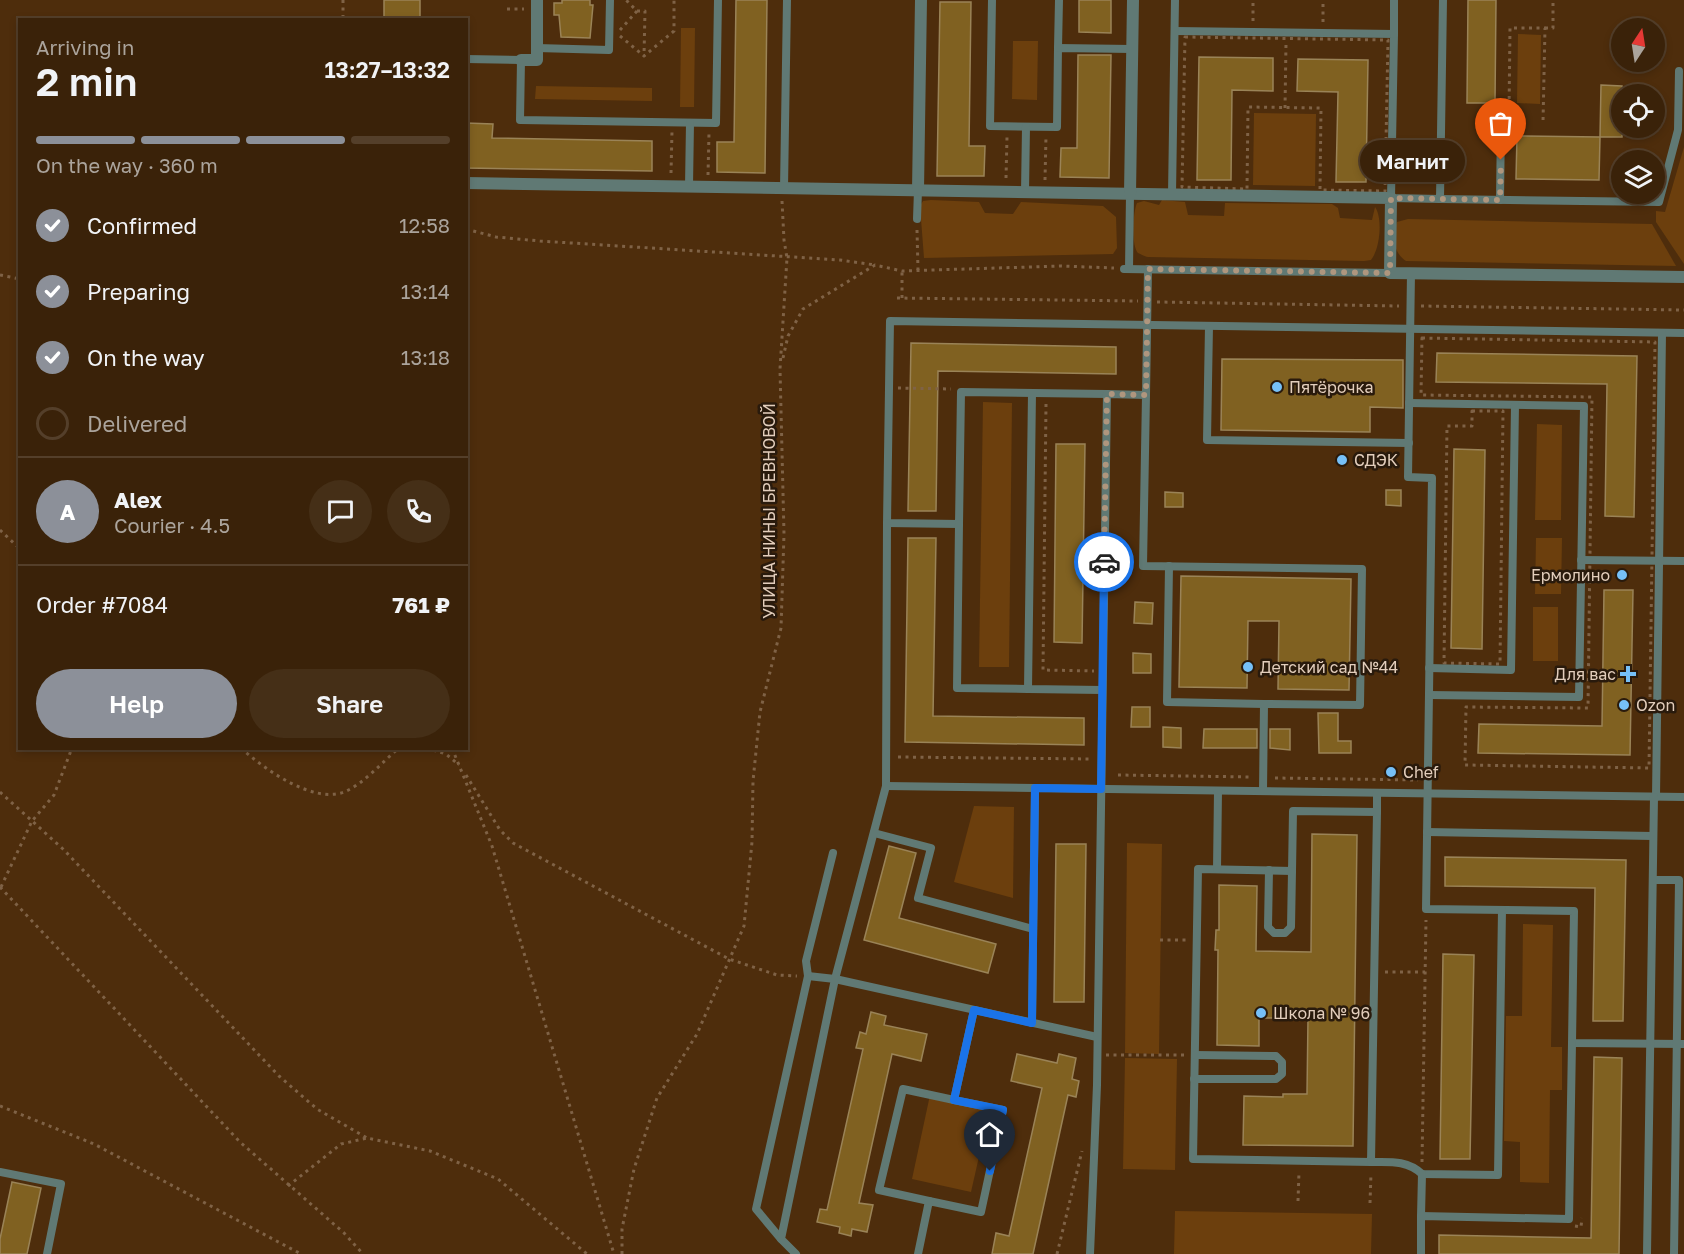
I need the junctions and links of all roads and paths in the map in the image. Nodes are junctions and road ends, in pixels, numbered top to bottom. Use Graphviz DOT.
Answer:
graph roads {
  1 [pos="343,0"];
  2 [pos="537,0"];
  3 [pos="610,0"];
  4 [pos="626,0"];
  5 [pos="674,0"];
  6 [pos="718,0"];
  7 [pos="787,0"];
  8 [pos="921,0"];
  9 [pos="992,0"];
  10 [pos="1059,0"];
  11 [pos="1133,0"];
  12 [pos="1175,0"];
  13 [pos="1253,0"];
  14 [pos="1323,0"];
  15 [pos="1395,0"];
  16 [pos="1443,0"];
  17 [pos="1553,0"];
  18 [pos="637,11"];
  19 [pos="344,18"];
  20 [pos="1545,28"];
  21 [pos="1175,31"];
  22 [pos="1252,32"];
  23 [pos="1322,33"];
  24 [pos="1394,34"];
  25 [pos="1286,39"];
  26 [pos="537,48"];
  27 [pos="1058,48"];
  28 [pos="1132,49"];
  29 [pos="644,56"];
  30 [pos="468,59"];
  31 [pos="521,60"];
  32 [pos="1679,71"];
  33 [pos="1285,108"];
  34 [pos="1505,122"];
  35 [pos="1543,122"];
  36 [pos="690,123"];
  37 [pos="1026,126"];
  38 [pos="672,129"];
  39 [pos="716,130"];
  40 [pos="1007,132"];
  41 [pos="1054,133"];
  42 [pos="671,180"];
  43 [pos="708,180"];
  44 [pos="468,183"];
  45 [pos="1006,185"];
  46 [pos="689,186"];
  47 [pos="1045,186"];
  48 [pos="784,188"];
  49 [pos="918,190"];
  50 [pos="1025,192"];
  51 [pos="1130,194"];
  52 [pos="1172,194"];
  53 [pos="1391,198"];
  54 [pos="1440,199"];
  55 [pos="1500,200"];
  56 [pos="917,219"];
  57 [pos="468,230"];
  58 [pos="788,258"];
  59 [pos="875,265"];
  60 [pos="1127,269"];
  61 [pos="1148,269"];
  62 [pos="918,270"];
  63 [pos="902,271"];
  64 [pos="1390,273"];
  65 [pos="1411,273"];
  66 [pos="0,275"];
  67 [pos="1684,278"];
  68 [pos="18,279"];
  69 [pos="1147,302"];
  70 [pos="1411,306"];
  71 [pos="1684,310"];
  72 [pos="1147,325"];
  73 [pos="1209,326"];
  74 [pos="1410,329"];
  75 [pos="1662,333"];
  76 [pos="1684,333"];
  77 [pos="780,369"];
  78 [pos="953,383"];
  79 [pos="896,388"];
  80 [pos="1032,393"];
  81 [pos="1047,393"];
  82 [pos="1107,394"];
  83 [pos="1146,395"];
  84 [pos="1409,403"];
  85 [pos="1515,405"];
  86 [pos="1409,443"];
  87 [pos="887,523"];
  88 [pos="959,524"];
  89 [pos="0,530"];
  90 [pos="18,547"];
  91 [pos="1581,560"];
  92 [pos="1659,561"];
  93 [pos="1684,561"];
  94 [pos="1169,566"];
  95 [pos="1095,659"];
  96 [pos="1444,663"];
  97 [pos="1500,663"];
  98 [pos="1429,669"];
  99 [pos="1028,689"];
  100 [pos="1102,690"];
  101 [pos="1429,695"];
  102 [pos="1264,704"];
  103 [pos="1095,748"];
  104 [pos="71,750"];
  105 [pos="244,750"];
  106 [pos="397,750"];
  107 [pos="433,750"];
  108 [pos="453,750"];
  109 [pos="884,756"];
  110 [pos="1098,760"];
  111 [pos="1465,765"];
  112 [pos="461,767"];
  113 [pos="1649,768"];
  114 [pos="886,786"];
  115 [pos="1035,788"];
  116 [pos="1101,789"];
  117 [pos="1218,790"];
  118 [pos="1263,791"];
  119 [pos="0,792"];
  120 [pos="1377,793"];
  121 [pos="1427,794"];
  122 [pos="1655,797"];
  123 [pos="1684,797"];
  124 [pos="1377,812"];
  125 [pos="32,821"];
  126 [pos="1427,832"];
  127 [pos="874,833"];
  128 [pos="1653,836"];
  129 [pos="833,853"];
  130 [pos="1217,869"];
  131 [pos="1269,870"];
  132 [pos="1292,871"];
  133 [pos="1653,880"];
  134 [pos="0,888"];
  135 [pos="1426,909"];
  136 [pos="1502,910"];
  137 [pos="1033,929"];
  138 [pos="1160,940"];
  139 [pos="1196,940"];
  140 [pos="729,959"];
  141 [pos="1374,971"];
  142 [pos="1425,972"];
  143 [pos="808,976"];
  144 [pos="835,979"];
  145 [pos="974,1010"];
  146 [pos="1032,1023"];
  147 [pos="1097,1037"];
  148 [pos="1572,1043"];
  149 [pos="1650,1044"];
  150 [pos="1681,1044"];
  151 [pos="1097,1055"];
  152 [pos="1194,1055"];
  153 [pos="1194,1078"];
  154 [pos="954,1100"];
  155 [pos="0,1107"];
  156 [pos="367,1138"];
  157 [pos="1084,1142"];
  158 [pos="1299,1161"];
  159 [pos="1371,1162"];
  160 [pos="1422,1164"];
  161 [pos="1433,1164"];
  162 [pos="0,1172"];
  163 [pos="1422,1174"];
  164 [pos="288,1186"];
  165 [pos="929,1201"];
  166 [pos="1298,1201"];
  167 [pos="1370,1203"];
  168 [pos="1421,1216"];
  169 [pos="781,1239"];
  170 [pos="47,1254"];
  171 [pos="302,1254"];
  172 [pos="363,1254"];
  173 [pos="586,1254"];
  174 [pos="614,1254"];
  175 [pos="622,1254"];
  176 [pos="796,1254"];
  177 [pos="918,1254"];
  178 [pos="1057,1254"];
  179 [pos="1090,1254"];
  180 [pos="1421,1254"];
  181 [pos="1647,1254"];
  182 [pos="1674,1254"];
  1 -- 19 [label="path"];
  2 -- 26 [label="street"];
  3 -- 26 [label="lane"];
  4 -- 18 [label="path"];
  5 -- 29 [label="path"];
  6 -- 36 [label="lane"];
  7 -- 48 [label="lane"];
  8 -- 49 [label="street"];
  9 -- 37 [label="lane"];
  10 -- 27 [label="lane"];
  11 -- 28 [label="street"];
  12 -- 21 [label="lane"];
  13 -- 22 [label="path"];
  14 -- 23 [label="path"];
  15 -- 24 [label="lane"];
  16 -- 54 [label="lane"];
  17 -- 20 [label="path"];
  18 -- 29 [label="path"];
  18 -- 29 [label="path"];
  20 -- 34 [label="path"];
  20 -- 35 [label="path"];
  21 -- 22 [label="lane"];
  21 -- 52 [label="lane"];
  22 -- 23 [label="lane"];
  23 -- 24 [label="lane"];
  24 -- 53 [label="lane"];
  25 -- 33 [label="path"];
  25 -- 33 [label="path"];
  25 -- 33 [label="path"];
  26 -- 31 [label="street"];
  27 -- 28 [label="lane"];
  27 -- 37 [label="lane"];
  28 -- 51 [label="street"];
  30 -- 31 [label="lane"];
  31 -- 36 [label="lane"];
  32 -- 55 [label="lane"];
  34 -- 55 [label="lane"];
  36 -- 46 [label="lane"];
  37 -- 50 [label="lane"];
  38 -- 42 [label="path"];
  39 -- 43 [label="path"];
  40 -- 45 [label="path"];
  41 -- 47 [label="path"];
  44 -- 46 [label="street"];
  46 -- 48 [label="street"];
  48 -- 49 [label="street"];
  48 -- 58 [label="path, УЛИЦА НИНЫ БРЕВНОВОЙ"];
  49 -- 50 [label="street"];
  49 -- 56 [label="lane"];
  50 -- 51 [label="street"];
  51 -- 52 [label="street"];
  51 -- 60 [label="lane"];
  52 -- 53 [label="street"];
  53 -- 54 [label="lane"];
  53 -- 64 [label="street"];
  54 -- 55 [label="lane"];
  56 -- 62 [label="path"];
  57 -- 58 [label="path"];
  58 -- 59 [label="path"];
  58 -- 77 [label="path, УЛИЦА НИНЫ БРЕВНОВОЙ"];
  59 -- 63 [label="path"];
  59 -- 77 [label="path"];
  60 -- 61 [label="lane"];
  60 -- 62 [label="path"];
  61 -- 64 [label="lane"];
  61 -- 69 [label="lane"];
  62 -- 63 [label="path"];
  63 -- 69 [label="path"];
  64 -- 65 [label="street"];
  65 -- 67 [label="street"];
  65 -- 70 [label="lane"];
  66 -- 68 [label="path"];
  69 -- 70 [label="path"];
  69 -- 72 [label="lane"];
  70 -- 71 [label="path"];
  70 -- 74 [label="lane"];
  72 -- 73 [label="lane"];
  72 -- 83 [label="lane"];
  72 -- 87 [label="lane"];
  73 -- 74 [label="lane"];
  73 -- 86 [label="lane"];
  74 -- 75 [label="lane"];
  74 -- 84 [label="lane"];
  75 -- 76 [label="lane"];
  75 -- 92 [label="lane"];
  77 -- 140 [label="path, УЛИЦА НИНЫ БРЕВНОВОЙ"];
  78 -- 79 [label="path"];
  80 -- 81 [label="lane"];
  80 -- 88 [label="lane"];
  80 -- 99 [label="lane"];
  81 -- 82 [label="lane"];
  81 -- 95 [label="path"];
  82 -- 83 [label="lane"];
  82 -- 100 [label="lane"];
  83 -- 94 [label="lane"];
  84 -- 85 [label="lane"];
  84 -- 86 [label="lane"];
  85 -- 91 [label="lane"];
  85 -- 98 [label="lane"];
  86 -- 98 [label="lane"];
  87 -- 88 [label="lane"];
  87 -- 109 [label="lane"];
  88 -- 99 [label="lane"];
  89 -- 90 [label="path"];
  91 -- 92 [label="lane"];
  91 -- 101 [label="lane"];
  92 -- 93 [label="lane"];
  92 -- 122 [label="lane"];
  94 -- 102 [label="lane"];
  94 -- 102 [label="lane"];
  96 -- 97 [label="path"];
  98 -- 101 [label="lane"];
  99 -- 100 [label="lane"];
  100 -- 110 [label="lane"];
  101 -- 121 [label="lane"];
  102 -- 118 [label="lane"];
  103 -- 110 [label="path"];
  104 -- 125 [label="path"];
  105 -- 106 [label="path"];
  107 -- 112 [label="path"];
  108 -- 112 [label="path"];
  109 -- 110 [label="path"];
  109 -- 114 [label="lane"];
  110 -- 116 [label="lane"];
  111 -- 113 [label="path"];
  112 -- 140 [label="path"];
  112 -- 174 [label="path"];
  114 -- 115 [label="lane"];
  114 -- 127 [label="lane"];
  115 -- 116 [label="lane"];
  115 -- 137 [label="lane"];
  116 -- 117 [label="lane"];
  116 -- 147 [label="lane"];
  117 -- 118 [label="lane"];
  117 -- 130 [label="lane"];
  118 -- 120 [label="lane"];
  119 -- 125 [label="path"];
  120 -- 121 [label="lane"];
  120 -- 124 [label="lane"];
  121 -- 122 [label="lane"];
  121 -- 126 [label="lane"];
  122 -- 123 [label="lane"];
  122 -- 128 [label="lane"];
  124 -- 132 [label="lane"];
  124 -- 141 [label="lane"];
  125 -- 134 [label="path"];
  125 -- 156 [label="path"];
  126 -- 128 [label="lane"];
  126 -- 135 [label="lane"];
  127 -- 137 [label="lane"];
  127 -- 144 [label="lane"];
  128 -- 133 [label="lane"];
  129 -- 143 [label="lane"];
  130 -- 131 [label="lane"];
  130 -- 139 [label="lane"];
  131 -- 132 [label="lane"];
  131 -- 132 [label="lane"];
  133 -- 149 [label="lane"];
  133 -- 150 [label="lane"];
  134 -- 164 [label="path"];
  135 -- 136 [label="lane"];
  135 -- 142 [label="path"];
  136 -- 148 [label="lane"];
  136 -- 163 [label="lane"];
  137 -- 146 [label="lane"];
  138 -- 139 [label="path"];
  139 -- 152 [label="lane"];
  140 -- 143 [label="path"];
  140 -- 175 [label="path, УЛИЦА НИНЫ БРЕВНОВОЙ"];
  141 -- 142 [label="path"];
  141 -- 159 [label="lane"];
  142 -- 160 [label="path"];
  143 -- 144 [label="lane"];
  143 -- 169 [label="lane"];
  144 -- 145 [label="lane"];
  144 -- 169 [label="lane"];
  145 -- 146 [label="lane"];
  145 -- 154 [label="lane"];
  146 -- 147 [label="lane"];
  147 -- 151 [label="lane"];
  148 -- 149 [label="lane"];
  148 -- 168 [label="lane"];
  149 -- 150 [label="lane"];
  149 -- 181 [label="lane"];
  150 -- 182 [label="lane"];
  151 -- 152 [label="path"];
  151 -- 179 [label="lane"];
  152 -- 153 [label="lane"];
  152 -- 153 [label="lane"];
  153 -- 158 [label="lane"];
  154 -- 165 [label="lane"];
  154 -- 165 [label="lane"];
  155 -- 171 [label="path"];
  156 -- 164 [label="path"];
  156 -- 173 [label="path"];
  157 -- 178 [label="path"];
  158 -- 159 [label="lane"];
  158 -- 166 [label="path"];
  159 -- 163 [label="lane"];
  159 -- 167 [label="path"];
  160 -- 161 [label="path"];
  160 -- 163 [label="path"];
  162 -- 170 [label="lane"];
  163 -- 168 [label="lane"];
  164 -- 172 [label="path"];
  165 -- 177 [label="lane"];
  168 -- 180 [label="lane"];
  169 -- 176 [label="lane"];
}
